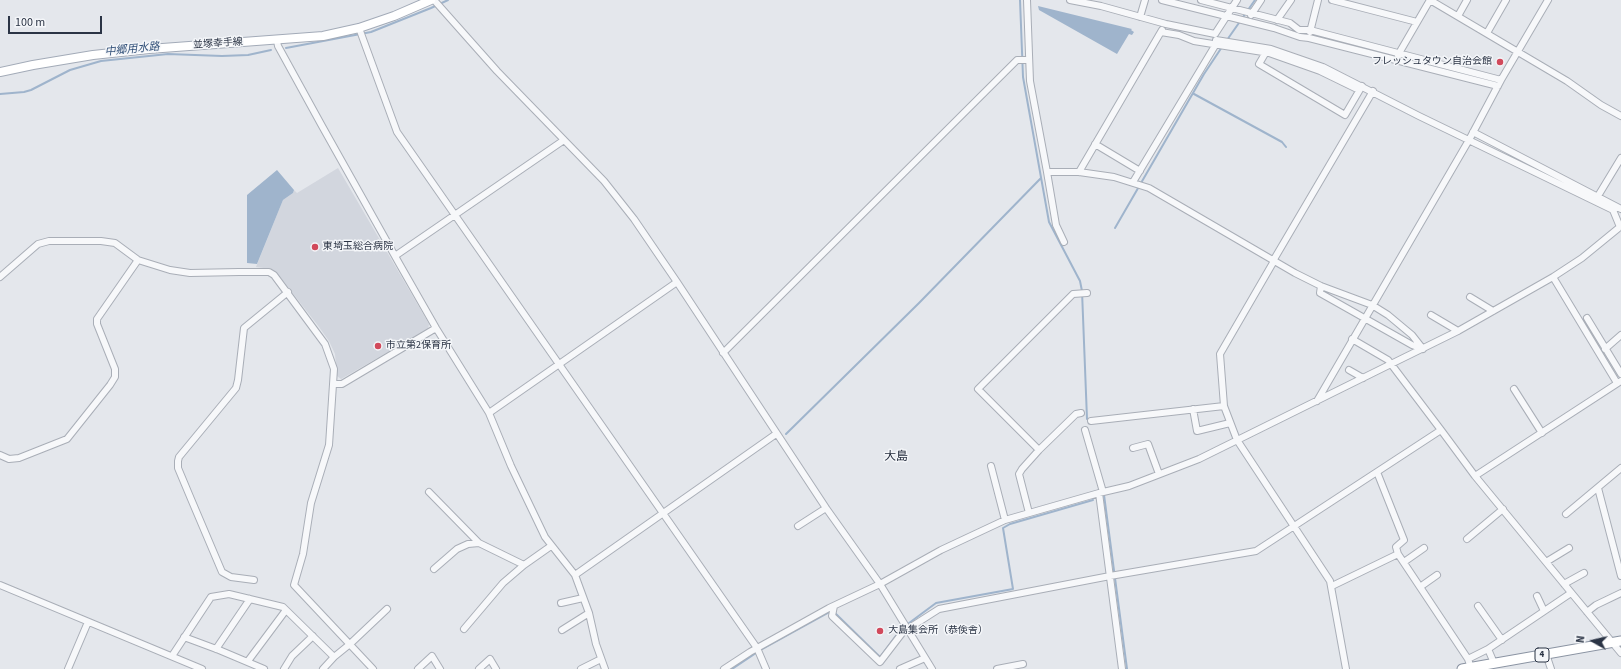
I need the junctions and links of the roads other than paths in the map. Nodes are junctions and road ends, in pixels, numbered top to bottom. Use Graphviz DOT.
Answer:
graph roads {
  1 [pos="431,0"];
  2 [pos="434,0"];
  3 [pos="1027,0"];
  4 [pos="1070,0"];
  5 [pos="1145,0"];
  6 [pos="1162,0"];
  7 [pos="1201,0"];
  8 [pos="1237,0"];
  9 [pos="1261,0"];
  10 [pos="1290,0"];
  11 [pos="1318,0"];
  12 [pos="1332,0"];
  13 [pos="1430,0"];
  14 [pos="1467,0"];
  15 [pos="1506,0"];
  16 [pos="1548,0"];
  17 [pos="1354,3"];
  18 [pos="1232,8"];
  19 [pos="1252,13"];
  20 [pos="1458,16"];
  21 [pos="1140,17"];
  22 [pos="1226,17"];
  23 [pos="1277,20"];
  24 [pos="1247,22"];
  25 [pos="1417,22"];
  26 [pos="1290,23"];
  27 [pos="1166,24"];
  28 [pos="359,28"];
  29 [pos="1310,30"];
  30 [pos="1161,32"];
  31 [pos="1487,33"];
  32 [pos="1287,34"];
  33 [pos="1309,38"];
  34 [pos="1216,39"];
  35 [pos="277,41"];
  36 [pos="1518,51"];
  37 [pos="1266,52"];
  38 [pos="1399,52"];
  39 [pos="1029,60"];
  40 [pos="1395,60"];
  41 [pos="0,72"];
  42 [pos="1501,80"];
  43 [pos="1498,86"];
  44 [pos="1360,88"];
  45 [pos="1372,91"];
  46 [pos="1621,116"];
  47 [pos="1473,132"];
  48 [pos="564,140"];
  49 [pos="1469,140"];
  50 [pos="1095,144"];
  51 [pos="1621,158"];
  52 [pos="1140,171"];
  53 [pos="1047,172"];
  54 [pos="1079,172"];
  55 [pos="1134,182"];
  56 [pos="1598,196"];
  57 [pos="1621,209"];
  58 [pos="455,216"];
  59 [pos="1619,227"];
  60 [pos="1621,236"];
  61 [pos="1064,242"];
  62 [pos="395,256"];
  63 [pos="1273,261"];
  64 [pos="137,263"];
  65 [pos="0,277"];
  66 [pos="1553,277"];
  67 [pos="677,282"];
  68 [pos="1321,286"];
  69 [pos="288,292"];
  70 [pos="1087,292"];
  71 [pos="1470,297"];
  72 [pos="1372,305"];
  73 [pos="1494,311"];
  74 [pos="1431,315"];
  75 [pos="1364,318"];
  76 [pos="1587,318"];
  77 [pos="436,328"];
  78 [pos="1458,330"];
  79 [pos="1621,335"];
  80 [pos="1352,339"];
  81 [pos="1423,349"];
  82 [pos="1605,349"];
  83 [pos="724,353"];
  84 [pos="558,364"];
  85 [pos="1391,364"];
  86 [pos="1349,370"];
  87 [pos="1621,374"];
  88 [pos="1363,378"];
  89 [pos="1619,382"];
  90 [pos="334,384"];
  91 [pos="1514,389"];
  92 [pos="1317,401"];
  93 [pos="1224,406"];
  94 [pos="1193,409"];
  95 [pos="488,413"];
  96 [pos="1081,413"];
  97 [pos="1091,421"];
  98 [pos="1230,423"];
  99 [pos="1085,430"];
  100 [pos="1441,430"];
  101 [pos="1542,433"];
  102 [pos="776,434"];
  103 [pos="1237,440"];
  104 [pos="1133,448"];
  105 [pos="1039,450"];
  106 [pos="0,455"];
  107 [pos="991,466"];
  108 [pos="1621,468"];
  109 [pos="1377,472"];
  110 [pos="1159,474"];
  111 [pos="1475,476"];
  112 [pos="1598,488"];
  113 [pos="429,492"];
  114 [pos="1101,493"];
  115 [pos="826,508"];
  116 [pos="1503,509"];
  117 [pos="1029,513"];
  118 [pos="663,514"];
  119 [pos="1566,514"];
  120 [pos="1005,520"];
  121 [pos="798,526"];
  122 [pos="1293,526"];
  123 [pos="1466,539"];
  124 [pos="479,543"];
  125 [pos="551,546"];
  126 [pos="1424,548"];
  127 [pos="1569,548"];
  128 [pos="1398,554"];
  129 [pos="1404,562"];
  130 [pos="1546,562"];
  131 [pos="524,565"];
  132 [pos="434,569"];
  133 [pos="1584,573"];
  134 [pos="575,575"];
  135 [pos="1438,575"];
  136 [pos="1110,576"];
  137 [pos="1621,576"];
  138 [pos="254,580"];
  139 [pos="880,584"];
  140 [pos="1564,584"];
  141 [pos="0,585"];
  142 [pos="1332,586"];
  143 [pos="1420,586"];
  144 [pos="1571,593"];
  145 [pos="1621,593"];
  146 [pos="1537,596"];
  147 [pos="583,598"];
  148 [pos="250,599"];
  149 [pos="560,603"];
  150 [pos="834,606"];
  151 [pos="1478,606"];
  152 [pos="387,609"];
  153 [pos="286,610"];
  154 [pos="1544,611"];
  155 [pos="1587,612"];
  156 [pos="589,613"];
  157 [pos="88,622"];
  158 [pos="464,629"];
  159 [pos="908,629"];
  160 [pos="562,630"];
  161 [pos="313,636"];
  162 [pos="184,637"];
  163 [pos="1502,640"];
  164 [pos="1621,641"];
  165 [pos="1612,643"];
  166 [pos="350,644"];
  167 [pos="757,648"];
  168 [pos="216,649"];
  169 [pos="1488,649"];
  170 [pos="1621,653"];
  171 [pos="1546,654"];
  172 [pos="172,656"];
  173 [pos="334,656"];
  174 [pos="925,658"];
  175 [pos="601,659"];
  176 [pos="248,661"];
  177 [pos="1494,663"];
  178 [pos="1023,664"];
  179 [pos="1467,665"];
  180 [pos="68,669"];
  181 [pos="202,669"];
  182 [pos="264,669"];
  183 [pos="284,669"];
  184 [pos="323,669"];
  185 [pos="373,669"];
  186 [pos="418,669"];
  187 [pos="440,669"];
  188 [pos="479,669"];
  189 [pos="496,669"];
  190 [pos="581,669"];
  191 [pos="605,669"];
  192 [pos="724,669"];
  193 [pos="766,669"];
  194 [pos="900,669"];
  195 [pos="932,669"];
  196 [pos="997,669"];
  197 [pos="1122,669"];
  198 [pos="1346,669"];
  199 [pos="1551,669"];
  1 -- 28 [label="main road, 並塚幸手線"];
  2 -- 48 [label="street"];
  3 -- 39 [label="street"];
  4 -- 21 [label="street"];
  5 -- 21 [label="street"];
  6 -- 22 [label="street"];
  7 -- 18 [label="street"];
  8 -- 18 [label="street"];
  9 -- 19 [label="street"];
  10 -- 23 [label="street"];
  11 -- 29 [label="street"];
  12 -- 17 [label="street"];
  13 -- 20 [label="street"];
  13 -- 25 [label="street"];
  14 -- 20 [label="street"];
  15 -- 31 [label="street"];
  16 -- 36 [label="street"];
  17 -- 25 [label="street"];
  18 -- 19 [label="street"];
  18 -- 22 [label="street"];
  19 -- 23 [label="street"];
  19 -- 24 [label="street"];
  20 -- 31 [label="street"];
  21 -- 27 [label="street"];
  22 -- 24 [label="street"];
  22 -- 34 [label="street"];
  23 -- 26 [label="street"];
  24 -- 32 [label="street"];
  25 -- 38 [label="street"];
  26 -- 29 [label="street"];
  26 -- 32 [label="street"];
  27 -- 30 [label="street"];
  27 -- 34 [label="street"];
  28 -- 35 [label="main road, 並塚幸手線"];
  28 -- 58 [label="street"];
  29 -- 33 [label="street"];
  29 -- 38 [label="street"];
  30 -- 34 [label="street"];
  30 -- 50 [label="street"];
  31 -- 36 [label="street"];
  32 -- 33 [label="street"];
  33 -- 40 [label="street"];
  34 -- 37 [label="street"];
  34 -- 44 [label="street"];
  34 -- 52 [label="street"];
  35 -- 41 [label="main road, 並塚幸手線"];
  35 -- 62 [label="street"];
  36 -- 42 [label="street"];
  36 -- 46 [label="street"];
  37 -- 44 [label="street"];
  37 -- 44 [label="street"];
  38 -- 40 [label="street"];
  38 -- 42 [label="street"];
  39 -- 53 [label="street"];
  39 -- 83 [label="street"];
  40 -- 43 [label="street"];
  42 -- 43 [label="street"];
  43 -- 47 [label="street"];
  44 -- 45 [label="street"];
  45 -- 49 [label="street"];
  45 -- 63 [label="street"];
  47 -- 49 [label="street"];
  47 -- 56 [label="street"];
  48 -- 58 [label="street"];
  48 -- 67 [label="street"];
  49 -- 59 [label="street"];
  49 -- 72 [label="street"];
  50 -- 52 [label="street"];
  50 -- 54 [label="street"];
  51 -- 56 [label="street"];
  52 -- 55 [label="street"];
  53 -- 54 [label="street"];
  53 -- 61 [label="street"];
  54 -- 55 [label="street"];
  55 -- 63 [label="street"];
  56 -- 57 [label="street"];
  58 -- 62 [label="street"];
  58 -- 84 [label="street"];
  59 -- 60 [label="street"];
  59 -- 66 [label="street"];
  62 -- 77 [label="street"];
  63 -- 68 [label="street"];
  63 -- 93 [label="street"];
  64 -- 65 [label="street"];
  64 -- 69 [label="street"];
  64 -- 106 [label="street"];
  66 -- 73 [label="street"];
  66 -- 89 [label="street"];
  67 -- 83 [label="street"];
  67 -- 84 [label="street"];
  68 -- 72 [label="street"];
  68 -- 75 [label="street"];
  69 -- 90 [label="street"];
  69 -- 138 [label="street"];
  70 -- 105 [label="street"];
  71 -- 73 [label="street"];
  72 -- 75 [label="street"];
  72 -- 81 [label="street"];
  73 -- 78 [label="street"];
  74 -- 78 [label="street"];
  75 -- 80 [label="street"];
  75 -- 81 [label="street"];
  76 -- 82 [label="street"];
  77 -- 90 [label="street"];
  77 -- 95 [label="street"];
  78 -- 81 [label="street"];
  79 -- 82 [label="street"];
  80 -- 85 [label="street"];
  80 -- 92 [label="street"];
  81 -- 85 [label="street"];
  82 -- 87 [label="street"];
  83 -- 102 [label="street"];
  84 -- 95 [label="street"];
  84 -- 118 [label="street"];
  85 -- 88 [label="street"];
  85 -- 100 [label="street"];
  86 -- 88 [label="street"];
  88 -- 92 [label="street"];
  89 -- 101 [label="street"];
  90 -- 166 [label="street"];
  91 -- 101 [label="street"];
  92 -- 103 [label="street"];
  93 -- 94 [label="street"];
  93 -- 98 [label="street"];
  94 -- 97 [label="street"];
  94 -- 98 [label="street"];
  95 -- 125 [label="street"];
  96 -- 105 [label="street"];
  98 -- 103 [label="street"];
  99 -- 114 [label="street"];
  100 -- 109 [label="street"];
  100 -- 111 [label="street"];
  101 -- 111 [label="street"];
  102 -- 115 [label="street"];
  102 -- 118 [label="street"];
  103 -- 110 [label="street"];
  103 -- 122 [label="street"];
  104 -- 110 [label="street"];
  105 -- 117 [label="street"];
  107 -- 120 [label="street"];
  108 -- 112 [label="street"];
  109 -- 122 [label="street"];
  109 -- 128 [label="street"];
  110 -- 114 [label="street"];
  111 -- 116 [label="street"];
  112 -- 119 [label="street"];
  112 -- 137 [label="street"];
  113 -- 124 [label="street"];
  114 -- 117 [label="street"];
  114 -- 136 [label="street"];
  115 -- 121 [label="street"];
  115 -- 139 [label="street"];
  116 -- 123 [label="street"];
  116 -- 130 [label="street"];
  117 -- 120 [label="street"];
  118 -- 134 [label="street"];
  118 -- 167 [label="street"];
  120 -- 139 [label="street"];
  122 -- 136 [label="street"];
  122 -- 142 [label="street"];
  124 -- 131 [label="street"];
  124 -- 132 [label="street"];
  125 -- 131 [label="street"];
  125 -- 134 [label="street"];
  126 -- 129 [label="street"];
  127 -- 130 [label="street"];
  128 -- 129 [label="street"];
  128 -- 142 [label="street"];
  129 -- 143 [label="street"];
  130 -- 140 [label="street"];
  131 -- 158 [label="street"];
  133 -- 140 [label="street"];
  134 -- 147 [label="street"];
  135 -- 143 [label="street"];
  136 -- 159 [label="street"];
  136 -- 197 [label="street"];
  139 -- 150 [label="street"];
  139 -- 159 [label="street"];
  140 -- 144 [label="street"];
  141 -- 157 [label="street"];
  142 -- 198 [label="street"];
  143 -- 179 [label="street"];
  144 -- 154 [label="street"];
  144 -- 155 [label="street"];
  145 -- 155 [label="street"];
  146 -- 154 [label="street"];
  147 -- 149 [label="street"];
  147 -- 156 [label="street"];
  148 -- 153 [label="street"];
  148 -- 162 [label="street"];
  148 -- 168 [label="street"];
  150 -- 159 [label="street"];
  150 -- 167 [label="street"];
  151 -- 163 [label="street"];
  152 -- 166 [label="street"];
  153 -- 161 [label="street"];
  153 -- 176 [label="street"];
  154 -- 163 [label="street"];
  155 -- 165 [label="street"];
  156 -- 160 [label="street"];
  156 -- 175 [label="street"];
  157 -- 172 [label="street"];
  157 -- 180 [label="street"];
  159 -- 174 [label="street"];
  161 -- 173 [label="street"];
  161 -- 183 [label="street"];
  162 -- 168 [label="street"];
  162 -- 172 [label="street"];
  163 -- 169 [label="street"];
  164 -- 165 [label="highway, 4"];
  165 -- 170 [label="street"];
  165 -- 171 [label="highway, 4"];
  166 -- 173 [label="street"];
  166 -- 185 [label="street"];
  167 -- 192 [label="street"];
  167 -- 193 [label="street"];
  168 -- 176 [label="street"];
  169 -- 177 [label="street"];
  169 -- 179 [label="street"];
  171 -- 177 [label="highway, 4"];
  171 -- 199 [label="street"];
  172 -- 181 [label="street"];
  173 -- 184 [label="street"];
  174 -- 194 [label="street"];
  174 -- 195 [label="street"];
  175 -- 190 [label="street"];
  175 -- 191 [label="street"];
  176 -- 182 [label="street"];
  177 -- 179 [label="highway, 4"];
  178 -- 196 [label="street"];
  186 -- 187 [label="street"];
  188 -- 189 [label="street"];
}
